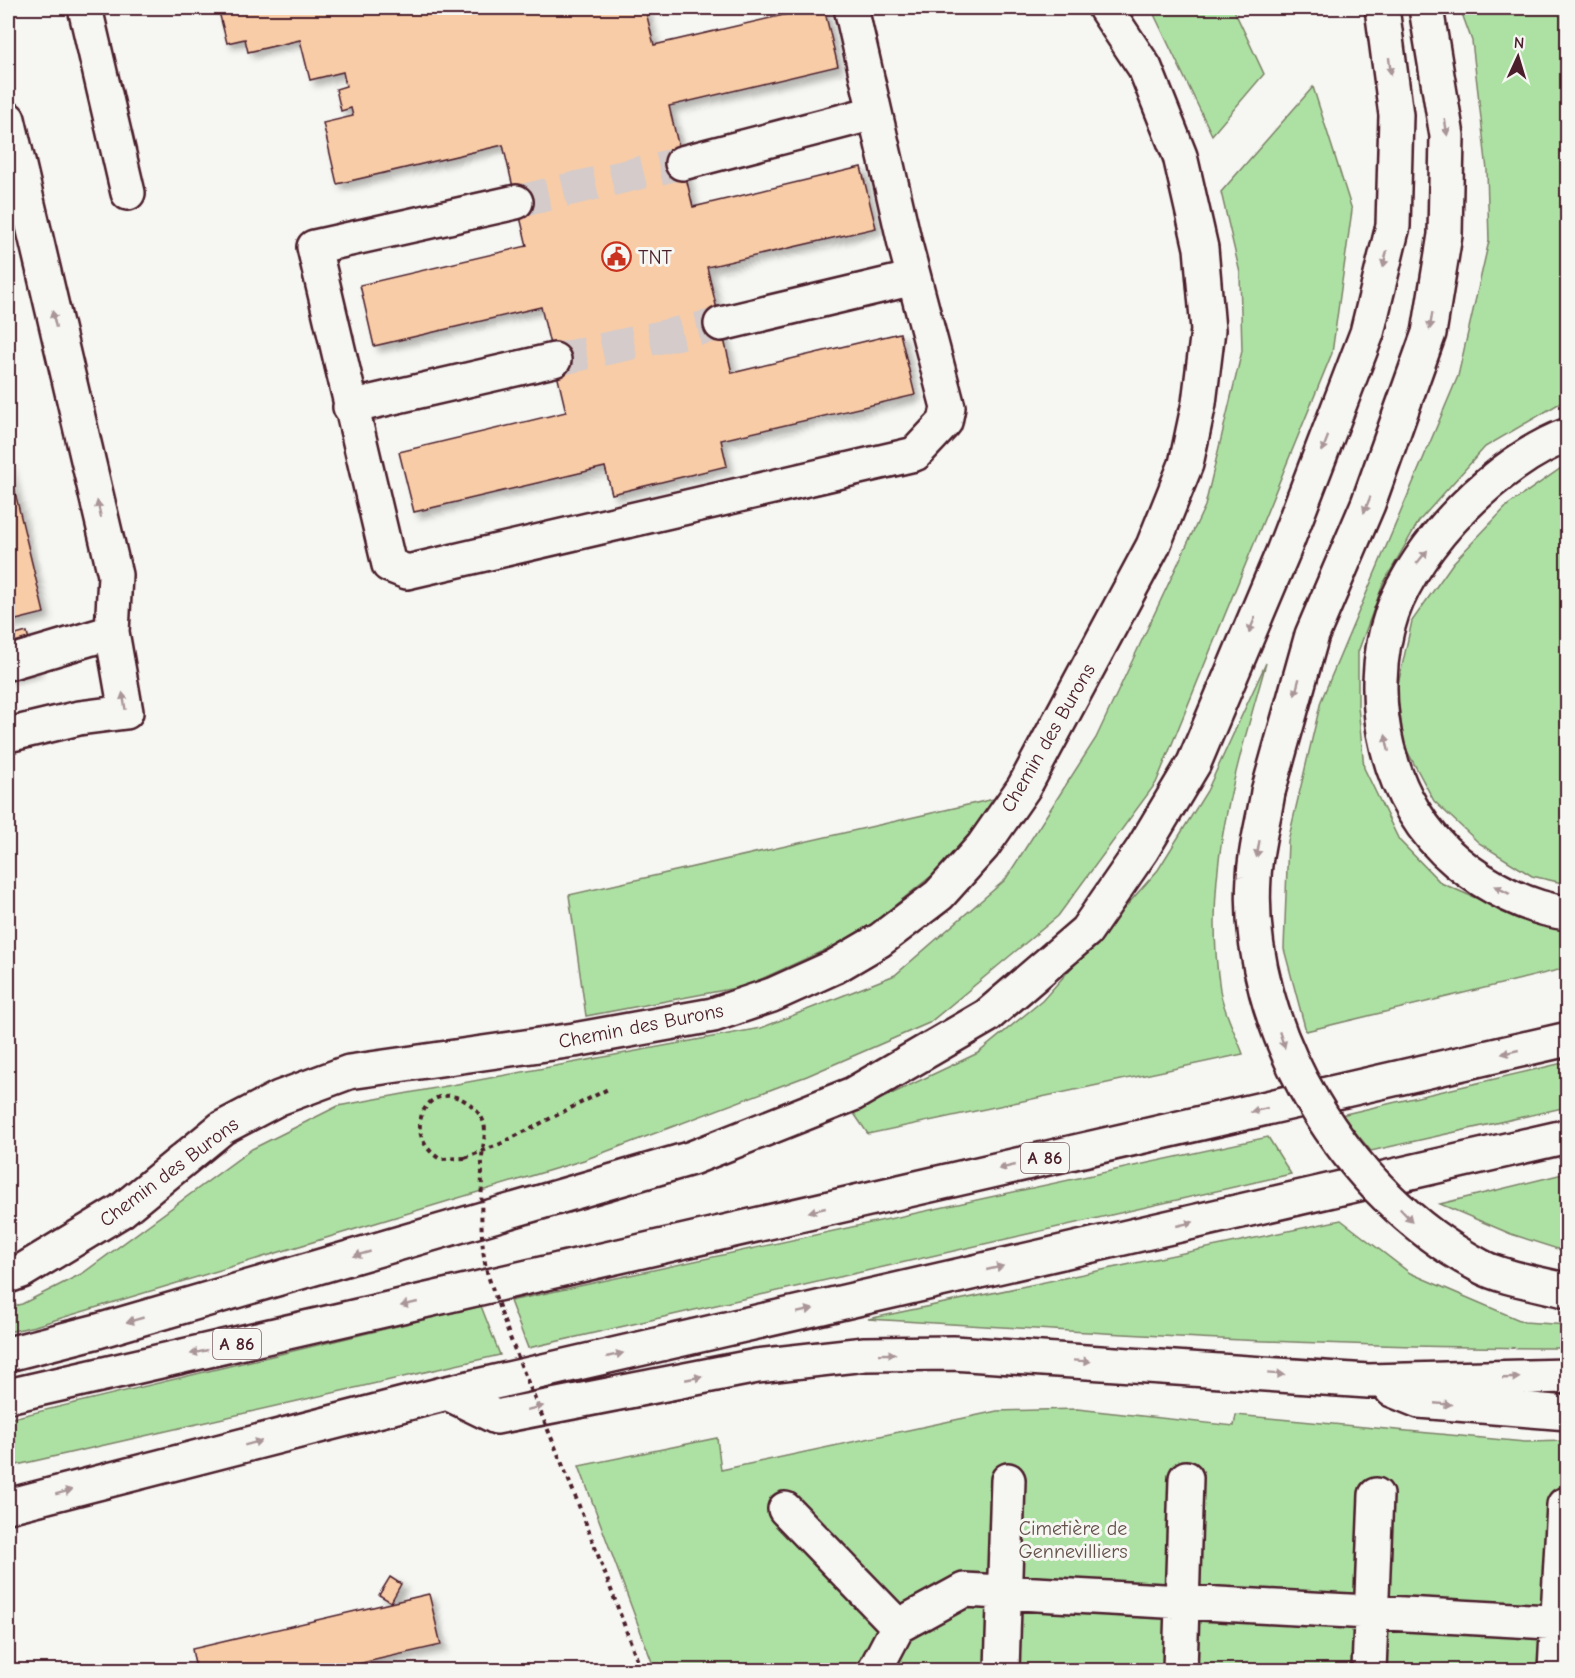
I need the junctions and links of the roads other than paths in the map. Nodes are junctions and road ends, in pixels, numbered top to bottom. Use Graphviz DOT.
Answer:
graph roads {
  1 [pos="85,8"];
  2 [pos="851,8"];
  3 [pos="1106,8"];
  4 [pos="1382,8"];
  5 [pos="1426,8"];
  6 [pos="874,113"];
  7 [pos="8,119"];
  8 [pos="682,163"];
  9 [pos="129,194"];
  10 [pos="516,202"];
  11 [pos="914,278"];
  12 [pos="721,324"];
  13 [pos="554,360"];
  14 [pos="350,407"];
  15 [pos="1568,435"];
  16 [pos="112,632"];
  17 [pos="8,663"];
  18 [pos="8,735"];
  19 [pos="1568,913"];
  20 [pos="1568,1039"];
  21 [pos="1568,1136"];
  22 [pos="8,1276"];
  23 [pos="1568,1291"];
  24 [pos="8,1354"];
  25 [pos="1568,1376"];
  26 [pos="1368,1380"];
  27 [pos="447,1392"];
  28 [pos="8,1396"];
  29 [pos="1568,1413"];
  30 [pos="1186,1478"];
  31 [pos="1008,1480"];
  32 [pos="1376,1495"];
  33 [pos="1564,1504"];
  34 [pos="8,1506"];
  35 [pos="785,1509"];
  36 [pos="1006,1592"];
  37 [pos="1180,1602"];
  38 [pos="1372,1613"];
  39 [pos="1562,1623"];
  40 [pos="898,1626"];
  41 [pos="875,1671"];
  42 [pos="1002,1671"];
  43 [pos="1180,1671"];
  44 [pos="1369,1671"];
  45 [pos="1555,1671"];
  1 -- 9 [label="main road"];
  2 -- 6 [label="main road"];
  3 -- 22 [label="main road, Chemin des Burons"];
  4 -- 24 [label="main road, one-way"];
  5 -- 23 [label="main road, one-way, bridge"];
  6 -- 8 [label="main road"];
  6 -- 11 [label="main road"];
  16 -- 7 [label="main road, one-way"];
  10 -- 14 [label="main road"];
  11 -- 12 [label="main road"];
  11 -- 14 [label="main road"];
  13 -- 14 [label="main road"];
  19 -- 15 [label="main road, one-way"];
  16 -- 17 [label="main road"];
  18 -- 16 [label="main road, one-way"];
  20 -- 28 [label="main road, A 86, one-way"];
  27 -- 21 [label="main road, one-way"];
  26 -- 25 [label="main road, one-way"];
  27 -- 26 [label="main road, one-way"];
  26 -- 29 [label="main road, one-way"];
  34 -- 27 [label="main road, one-way"];
  30 -- 37 [label="main road"];
  31 -- 36 [label="main road"];
  32 -- 38 [label="main road"];
  33 -- 39 [label="main road"];
  35 -- 40 [label="main road"];
  36 -- 37 [label="main road"];
  36 -- 40 [label="main road"];
  36 -- 42 [label="main road"];
  37 -- 38 [label="main road"];
  37 -- 43 [label="main road"];
  38 -- 39 [label="main road"];
  38 -- 44 [label="main road"];
  39 -- 45 [label="main road"];
  40 -- 41 [label="main road"];
}
